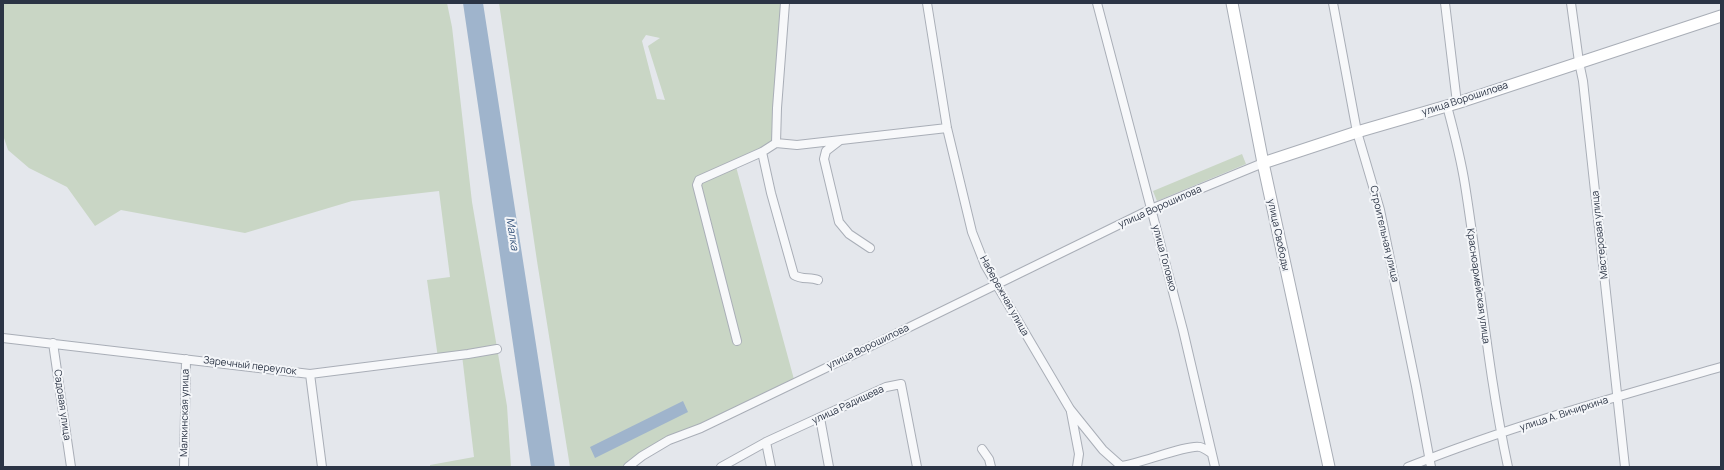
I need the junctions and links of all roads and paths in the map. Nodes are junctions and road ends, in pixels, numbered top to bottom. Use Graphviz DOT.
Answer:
graph roads {
  1 [pos="785,3"];
  2 [pos="927,3"];
  3 [pos="1097,3"];
  4 [pos="1232,3"];
  5 [pos="1333,3"];
  6 [pos="1445,3"];
  7 [pos="1571,3"];
  8 [pos="1721,16"];
  9 [pos="1579,62"];
  10 [pos="1452,104"];
  11 [pos="947,128"];
  12 [pos="1357,132"];
  13 [pos="840,140"];
  14 [pos="776,143"];
  15 [pos="762,152"];
  16 [pos="1262,163"];
  17 [pos="1152,209"];
  18 [pos="870,248"];
  19 [pos="818,280"];
  20 [pos="996,285"];
  21 [pos="3,338"];
  22 [pos="737,341"];
  23 [pos="53,343"];
  24 [pos="497,349"];
  25 [pos="186,359"];
  26 [pos="1721,367"];
  27 [pos="310,374"];
  28 [pos="1617,397"];
  29 [pos="1070,409"];
  30 [pos="820,418"];
  31 [pos="1501,434"];
  32 [pos="766,442"];
  33 [pos="982,449"];
  34 [pos="1211,453"];
  35 [pos="1430,463"];
  36 [pos="71,467"];
  37 [pos="184,467"];
  38 [pos="322,467"];
  39 [pos="628,467"];
  40 [pos="721,467"];
  41 [pos="771,467"];
  42 [pos="829,467"];
  43 [pos="917,467"];
  44 [pos="991,467"];
  45 [pos="1077,467"];
  46 [pos="1215,467"];
  47 [pos="1329,467"];
  48 [pos="1408,467"];
  49 [pos="1508,467"];
  50 [pos="1625,467"];
  1 -- 14 [label="street"];
  2 -- 11 [label="street, Набережная улица"];
  3 -- 17 [label="street, улица Головко"];
  4 -- 16 [label="main road, улица Свободы"];
  5 -- 12 [label="street, Строительная улица"];
  6 -- 10 [label="street, Красноармейская улица"];
  7 -- 9 [label="street, Мастеровая улица"];
  8 -- 9 [label="main road, улица Ворошилова"];
  9 -- 10 [label="main road, улица Ворошилова"];
  9 -- 28 [label="street, Мастеровая улица"];
  10 -- 12 [label="main road, улица Ворошилова"];
  10 -- 31 [label="street, Красноармейская улица"];
  11 -- 13 [label="street"];
  11 -- 20 [label="street, Набережная улица"];
  12 -- 16 [label="main road, улица Ворошилова"];
  12 -- 35 [label="street, Строительная улица"];
  13 -- 14 [label="street"];
  13 -- 18 [label="street"];
  14 -- 15 [label="street"];
  15 -- 19 [label="street"];
  15 -- 22 [label="street"];
  16 -- 17 [label="street, улица Ворошилова"];
  16 -- 47 [label="main road, улица Свободы"];
  17 -- 20 [label="street, улица Ворошилова"];
  17 -- 34 [label="street, улица Головко"];
  20 -- 29 [label="street, Набережная улица"];
  20 -- 39 [label="street, улица Ворошилова"];
  21 -- 23 [label="street, Заречный переулок"];
  23 -- 25 [label="street, Заречный переулок"];
  23 -- 36 [label="street, Садовая улица"];
  24 -- 27 [label="street, Заречный переулок"];
  25 -- 27 [label="street, Заречный переулок"];
  25 -- 37 [label="street, Малкинская улица"];
  26 -- 28 [label="street, улица А. Вичиркина"];
  27 -- 38 [label="street"];
  28 -- 31 [label="street, улица А. Вичиркина"];
  28 -- 50 [label="street, Мастеровая улица"];
  29 -- 34 [label="street, Набережная улица"];
  29 -- 45 [label="street, Набережная улица"];
  30 -- 32 [label="street, улица Радищева"];
  30 -- 42 [label="street"];
  30 -- 43 [label="street, улица Радищева"];
  31 -- 35 [label="street, улица А. Вичиркина"];
  31 -- 49 [label="street, Красноармейская улица"];
  32 -- 40 [label="street, улица Радищева"];
  32 -- 41 [label="street"];
  33 -- 44 [label="street"];
  34 -- 46 [label="street, улица Головко"];
  35 -- 48 [label="street, улица А. Вичиркина"];
}
